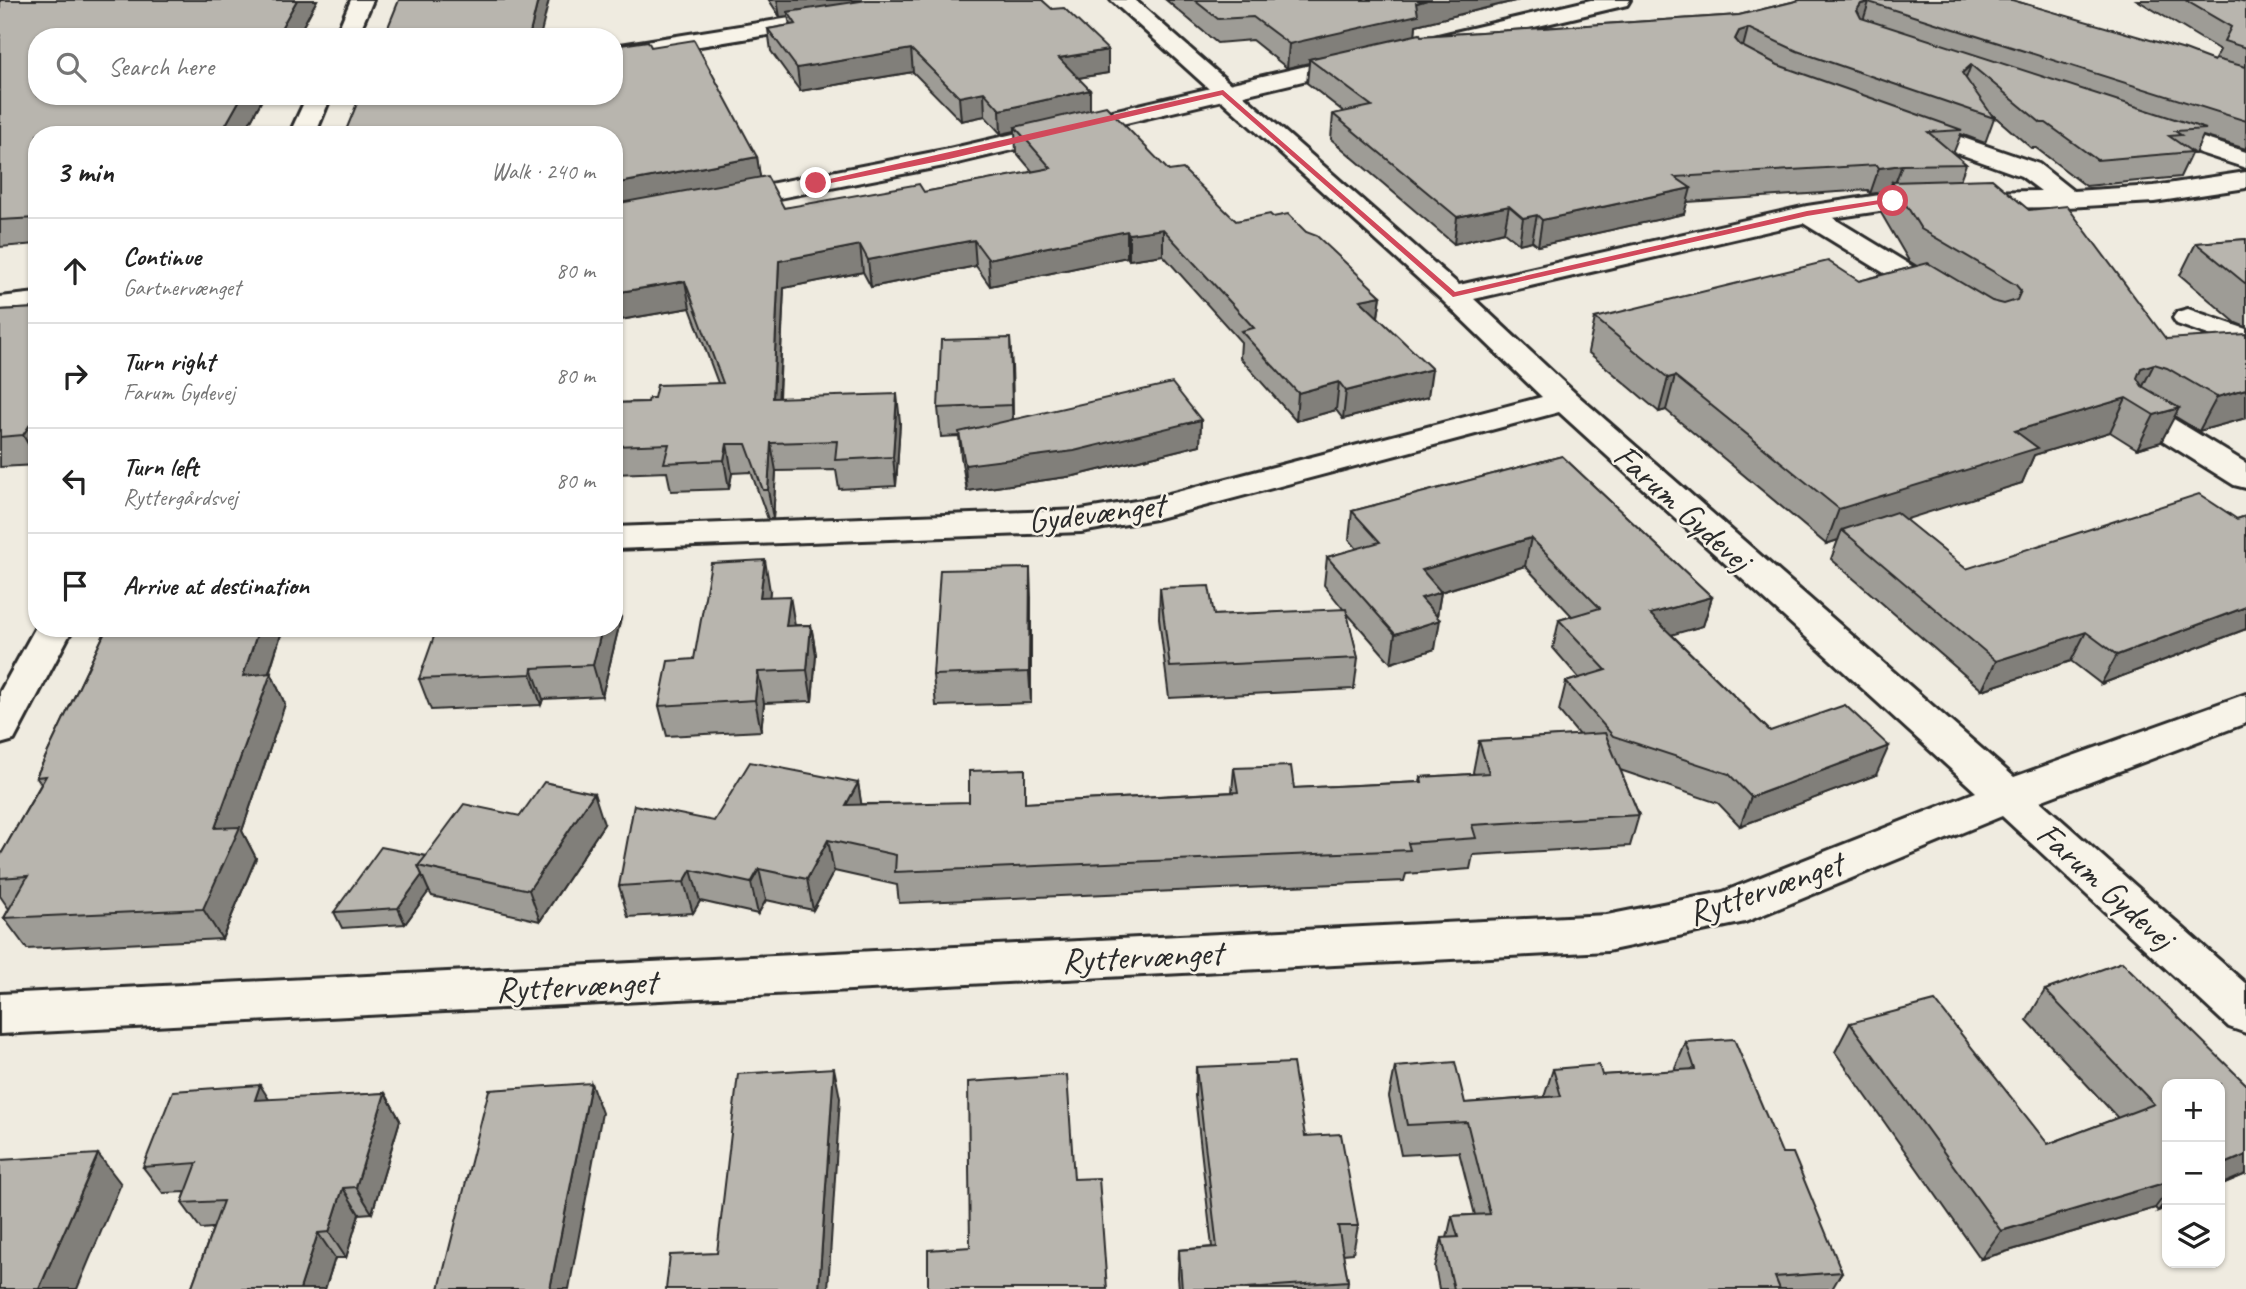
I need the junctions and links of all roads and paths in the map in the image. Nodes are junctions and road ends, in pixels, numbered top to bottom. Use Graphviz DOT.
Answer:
graph roads {
  1 [pos="362,0"];
  2 [pos="1122,0"];
  3 [pos="1619,0"];
  4 [pos="855,15"];
  5 [pos="350,28"];
  6 [pos="1405,50"];
  7 [pos="623,52"];
  8 [pos="1379,56"];
  9 [pos="1223,92"];
  10 [pos="315,105"];
  11 [pos="1886,119"];
  12 [pos="2127,121"];
  13 [pos="306,126"];
  14 [pos="2246,160"];
  15 [pos="2246,180"];
  16 [pos="2067,199"];
  17 [pos="695,207"];
  18 [pos="1807,214"];
  19 [pos="1453,295"];
  20 [pos="28,303"];
  21 [pos="0,306"];
  22 [pos="1967,312"];
  23 [pos="2188,318"];
  24 [pos="2246,339"];
  25 [pos="1565,401"];
  26 [pos="2138,411"];
  27 [pos="2246,478"];
  28 [pos="623,538"];
  29 [pos="49,637"];
  30 [pos="2246,708"];
  31 [pos="0,730"];
  32 [pos="2008,796"];
  33 [pos="2246,1013"];
  34 [pos="0,1014"];
  1 -- 5 [label="street"];
  2 -- 9 [label="street, Farum Gydevej"];
  3 -- 6 [label="street"];
  4 -- 7 [label="street"];
  8 -- 9 [label="street"];
  9 -- 17 [label="street"];
  9 -- 19 [label="street, Farum Gydevej"];
  10 -- 13 [label="street"];
  11 -- 16 [label="street"];
  12 -- 14 [label="street"];
  15 -- 16 [label="street"];
  16 -- 18 [label="street"];
  18 -- 19 [label="street"];
  18 -- 22 [label="street"];
  19 -- 25 [label="street, Farum Gydevej"];
  20 -- 21 [label="street"];
  23 -- 24 [label="street"];
  25 -- 28 [label="street, Gydevænget"];
  25 -- 32 [label="street, Farum Gydevej"];
  26 -- 27 [label="street"];
  29 -- 31 [label="street"];
  30 -- 32 [label="street, Ryttervænget"];
  32 -- 33 [label="street, Farum Gydevej"];
  32 -- 34 [label="street, Ryttervænget"];
}
